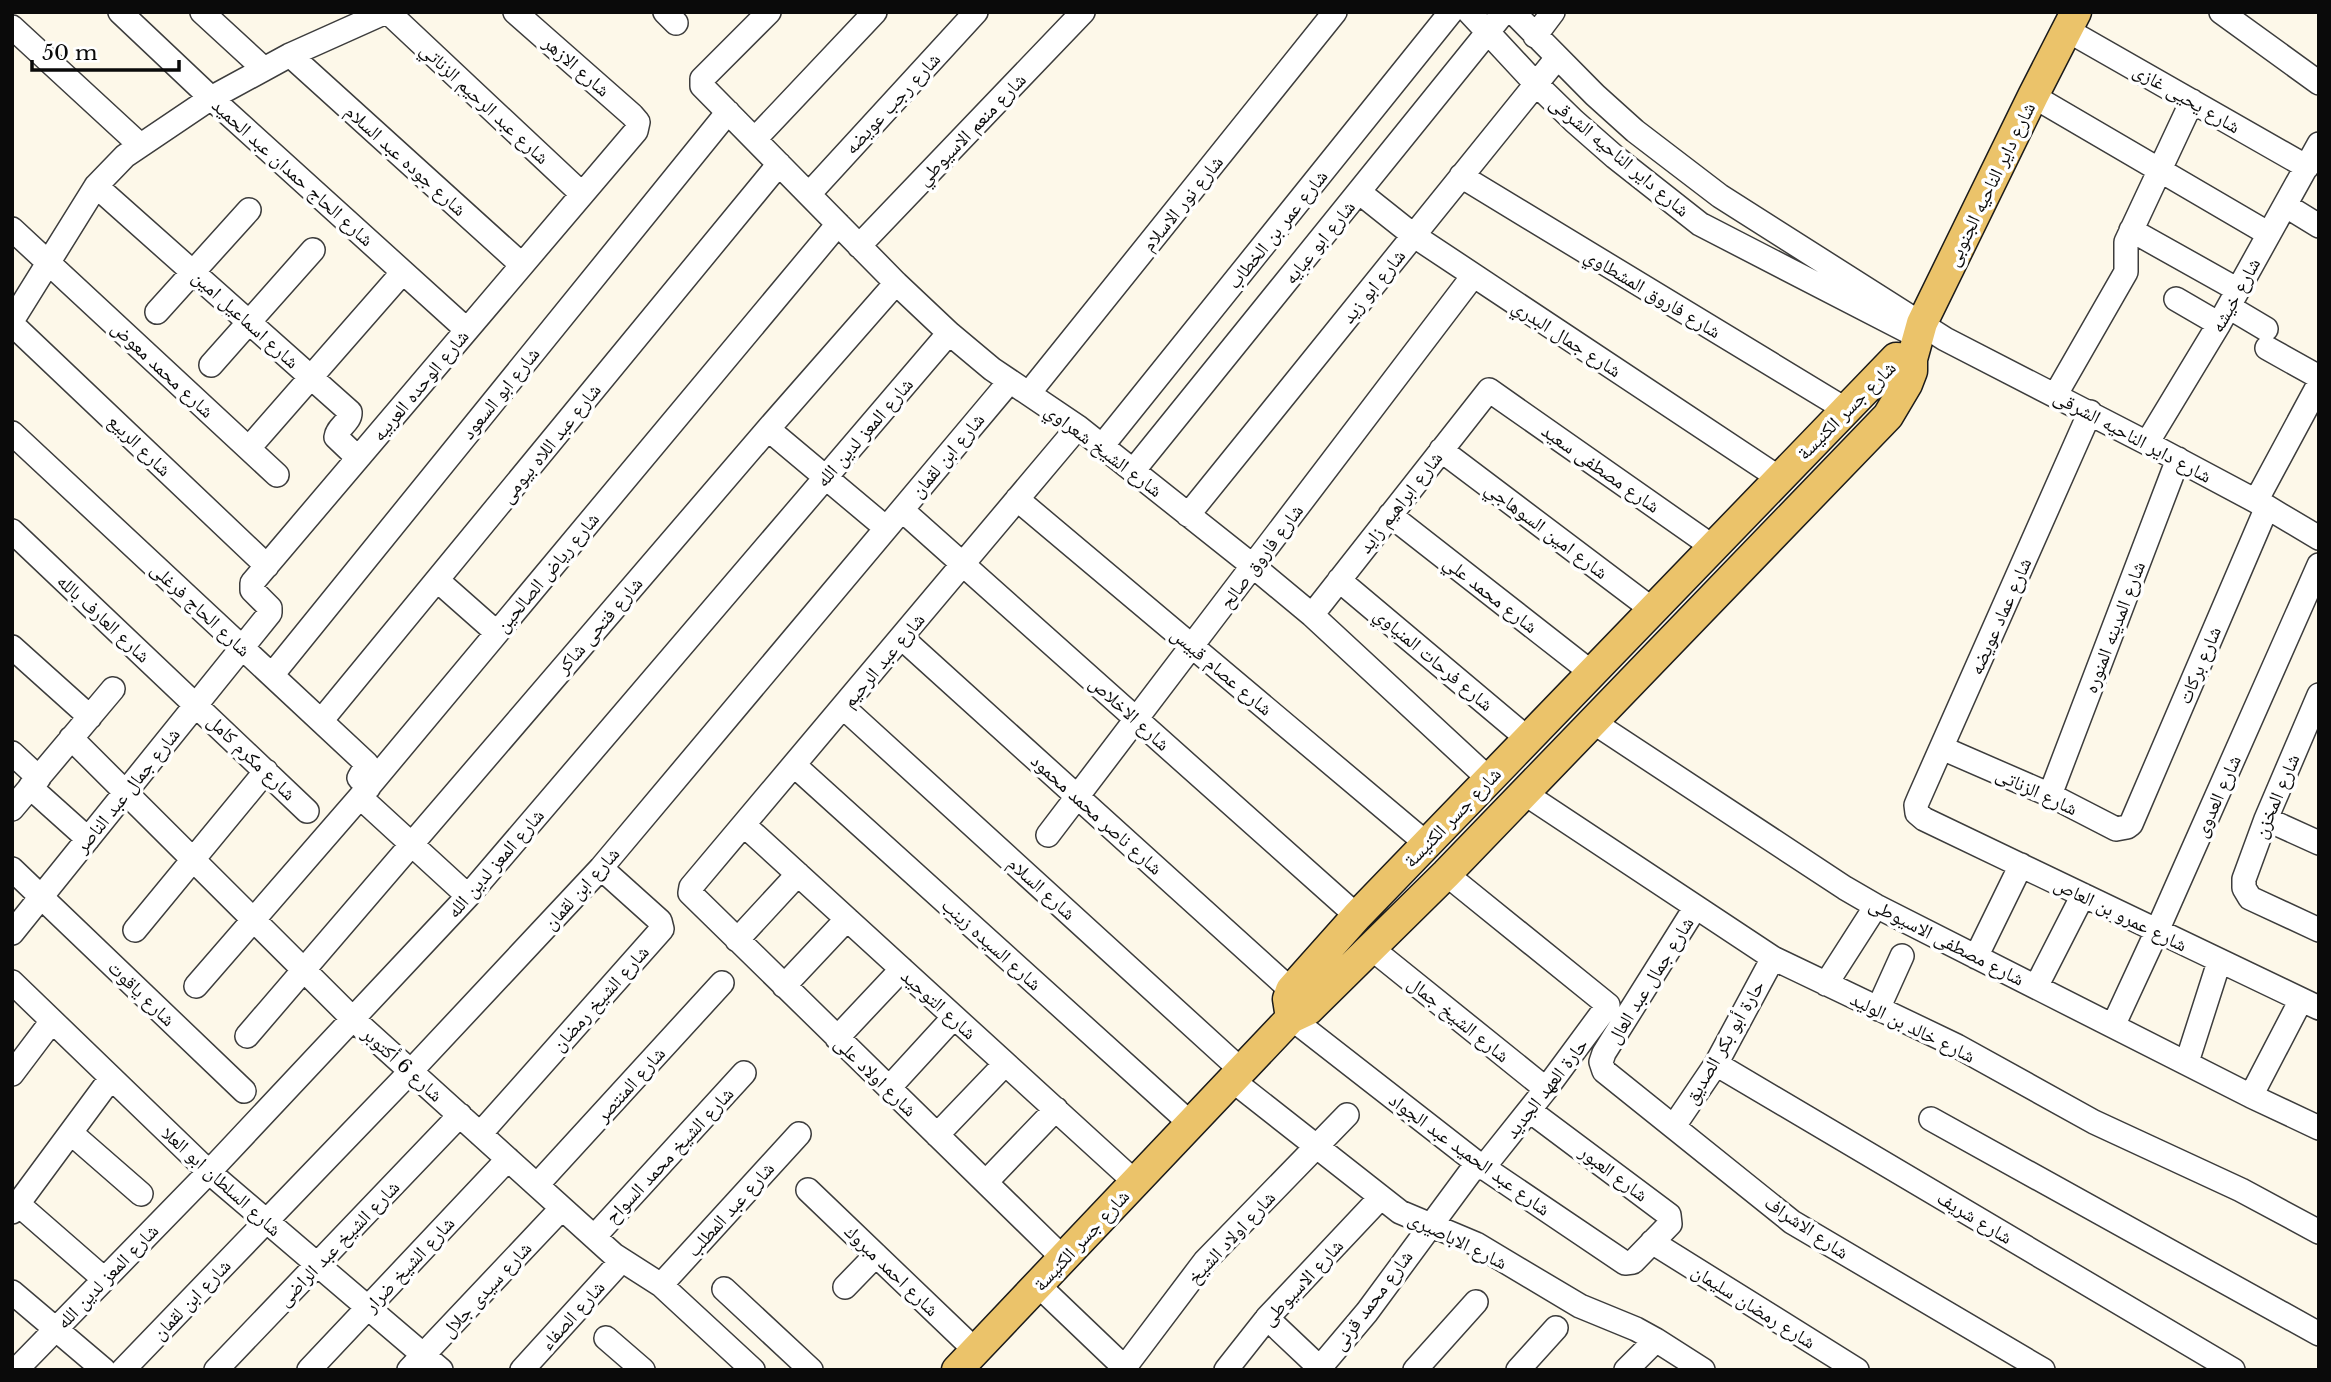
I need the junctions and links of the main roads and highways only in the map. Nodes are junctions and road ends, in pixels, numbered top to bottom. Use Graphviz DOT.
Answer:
graph roads {
  1 [pos="2072,21"];
  2 [pos="1924,339"];
  3 [pos="1291,1004"];
  4 [pos="969,1363"];
  1 -- 2 [label="main road, شارع داير الناحيه الجنوبى"];
  2 -- 3 [label="main road, شارع جسر الكنيسة"];
  2 -- 3 [label="main road, شارع جسر الكنيسة"];
  3 -- 4 [label="main road, شارع جسر الكنيسة"];
}
